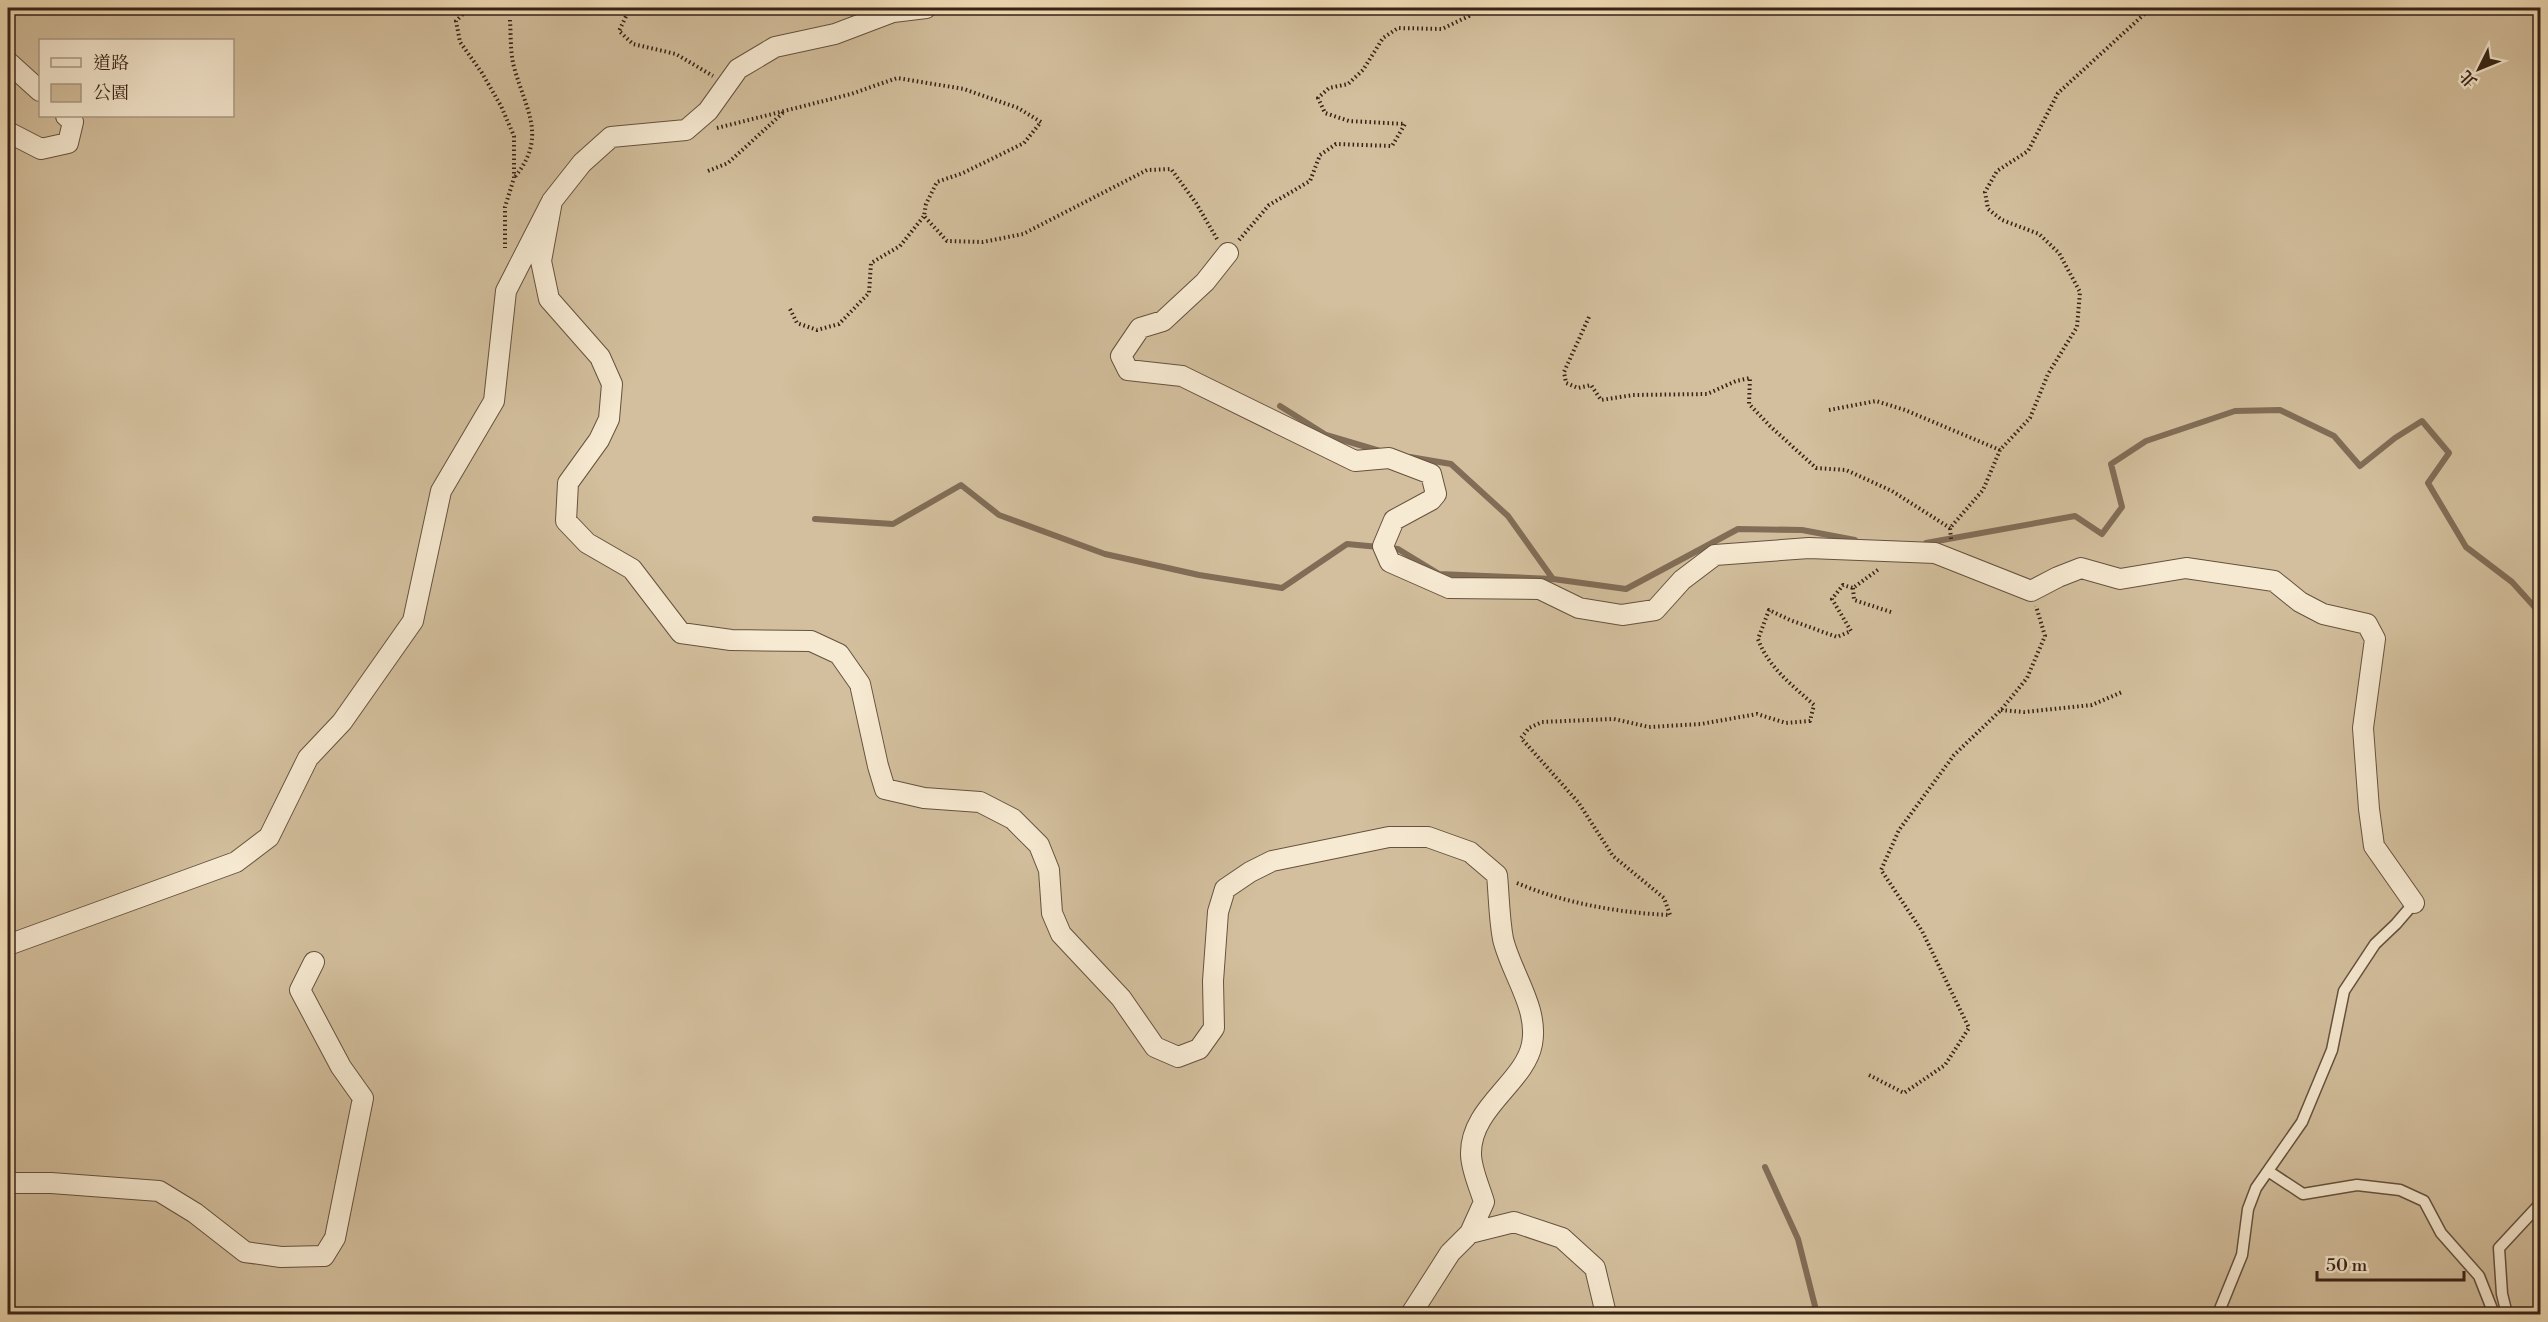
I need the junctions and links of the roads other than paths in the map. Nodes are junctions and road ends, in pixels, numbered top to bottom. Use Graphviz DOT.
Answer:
graph roads {
  1 [pos="926,8"];
  2 [pos="8,62"];
  3 [pos="39,90"];
  4 [pos="67,117"];
  5 [pos="8,132"];
  6 [pos="552,201"];
  7 [pos="1228,253"];
  8 [pos="2414,903"];
  9 [pos="8,945"];
  10 [pos="314,962"];
  11 [pos="2268,1171"];
  12 [pos="8,1183"];
  13 [pos="2538,1206"];
  14 [pos="1470,1233"];
  15 [pos="1411,1314"];
  16 [pos="1606,1314"];
  17 [pos="2218,1314"];
  18 [pos="2494,1314"];
  19 [pos="2507,1314"];
  1 -- 6 [label="street"];
  2 -- 3 [label="street"];
  4 -- 5 [label="street"];
  6 -- 9 [label="street"];
  6 -- 14 [label="street"];
  7 -- 8 [label="street"];
  8 -- 11 [label="lane"];
  10 -- 12 [label="street"];
  11 -- 17 [label="lane"];
  11 -- 18 [label="lane"];
  13 -- 19 [label="lane"];
  14 -- 15 [label="street"];
  14 -- 16 [label="street"];
}
